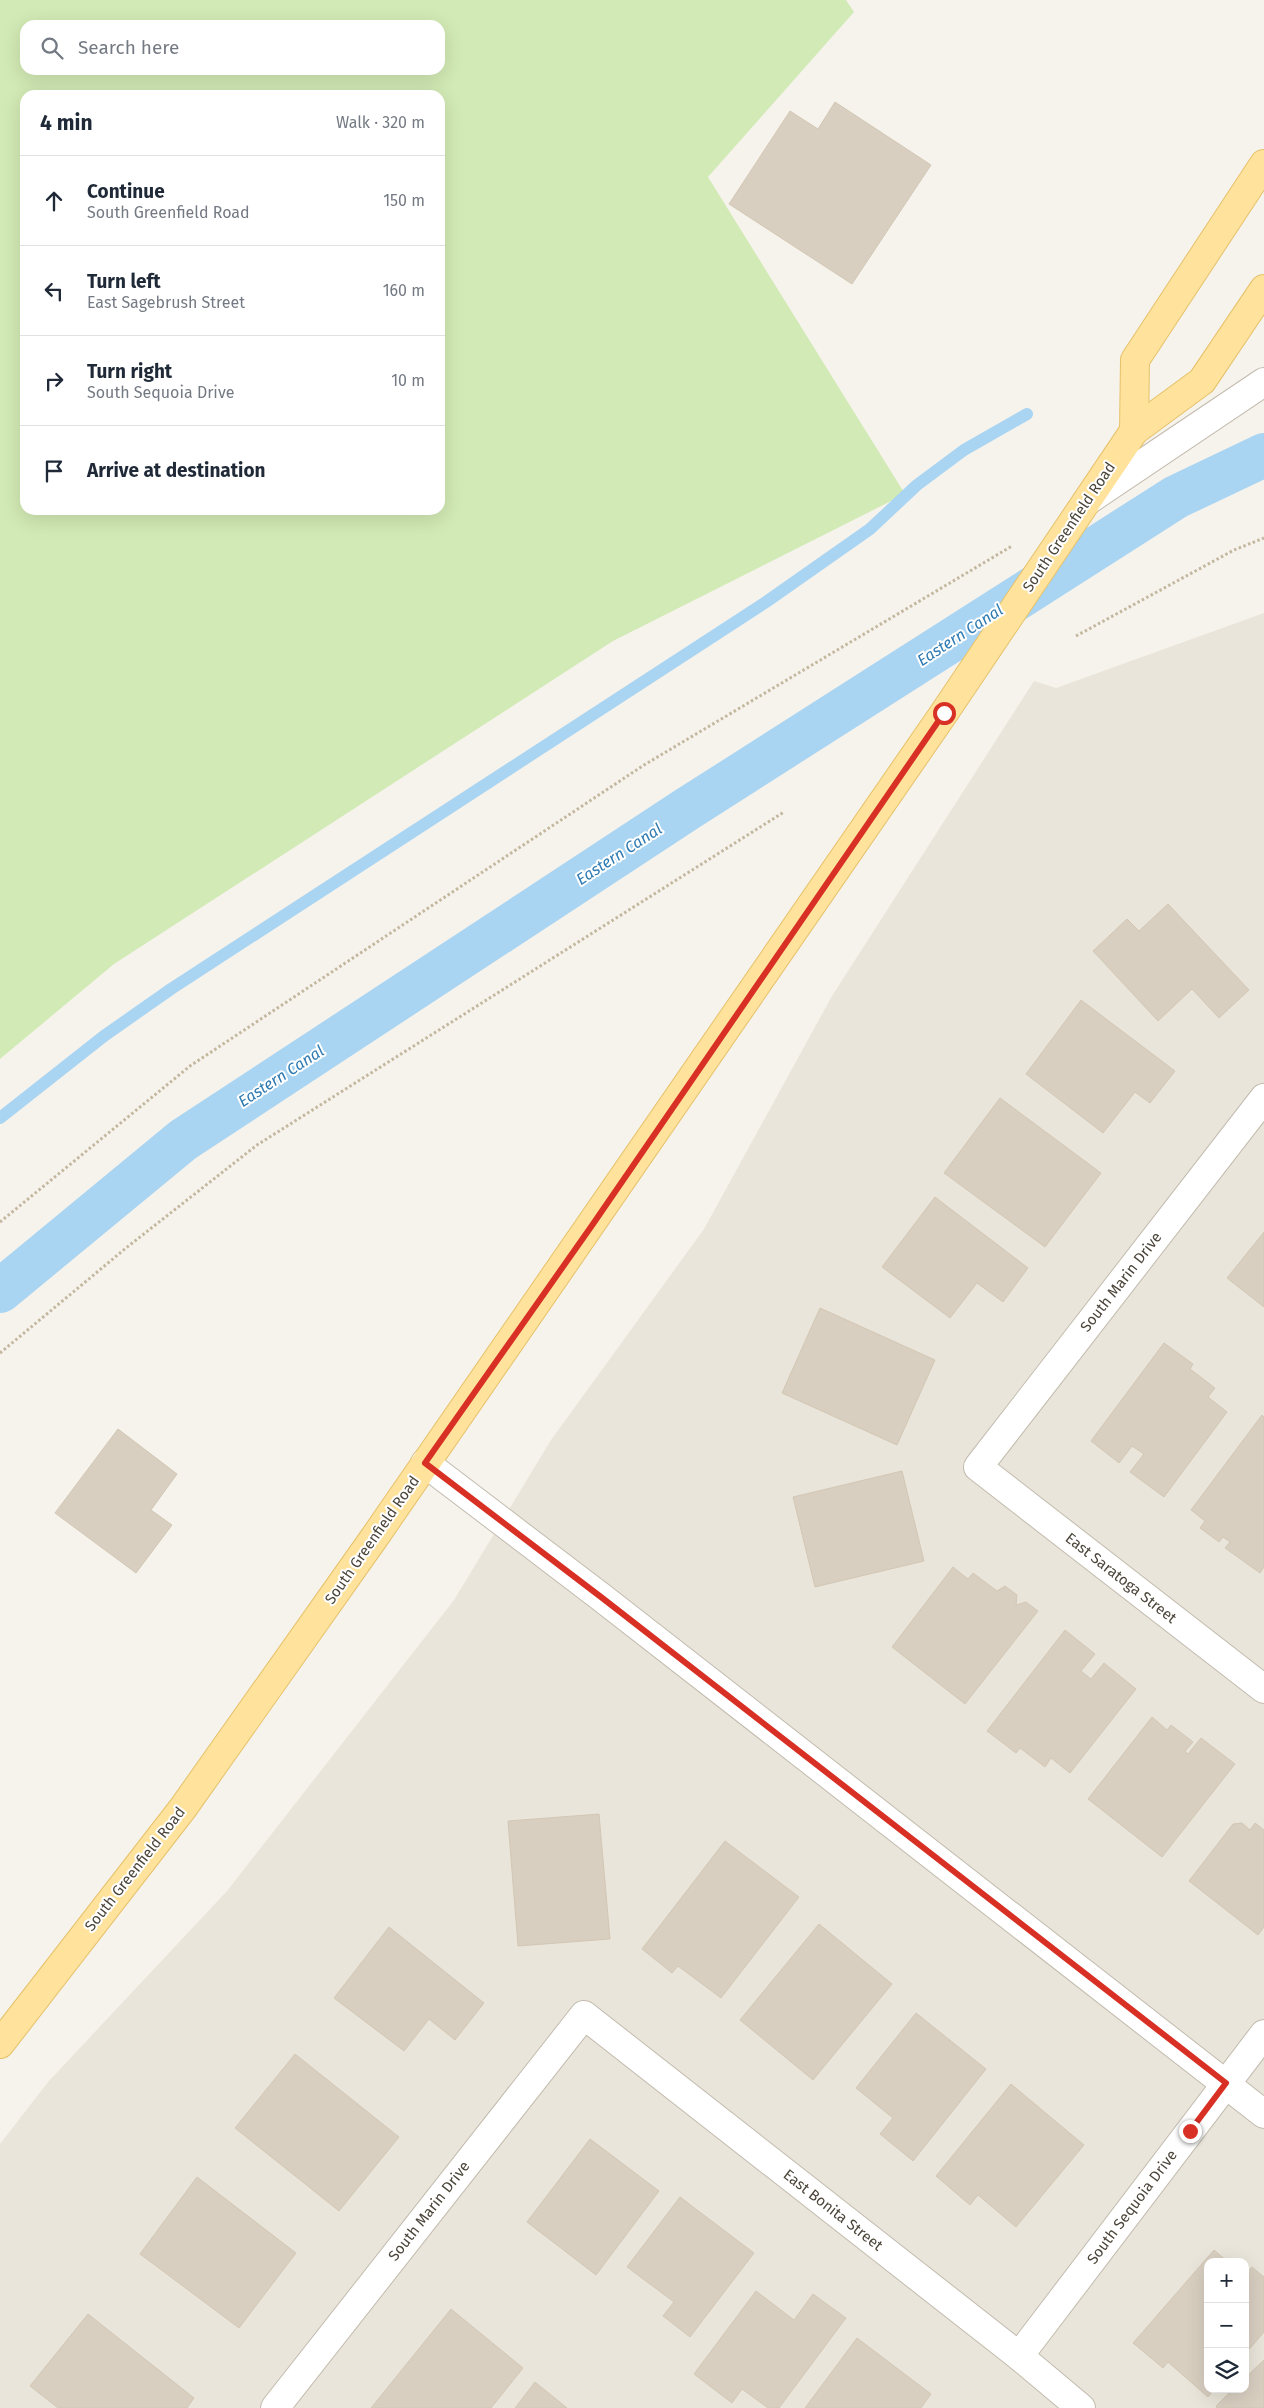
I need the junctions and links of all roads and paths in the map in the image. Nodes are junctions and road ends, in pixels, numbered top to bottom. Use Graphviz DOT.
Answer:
graph roads {
  1 [pos="1264,164"];
  2 [pos="1264,289"];
  3 [pos="1264,382"];
  4 [pos="1134,430"];
  5 [pos="1079,512"];
  6 [pos="1264,538"];
  7 [pos="1017,543"];
  8 [pos="1076,636"];
  9 [pos="784,812"];
  10 [pos="1264,1098"];
  11 [pos="0,1222"];
  12 [pos="0,1353"];
  13 [pos="425,1463"];
  14 [pos="978,1466"];
  15 [pos="1264,1689"];
  16 [pos="584,2014"];
  17 [pos="1264,2034"];
  18 [pos="0,2044"];
  19 [pos="1226,2083"];
  20 [pos="1264,2114"];
  21 [pos="1019,2356"];
  22 [pos="275,2408"];
  23 [pos="1081,2408"];
  1 -- 4 [label="main road"];
  2 -- 4 [label="main road, South Greenfield Road"];
  3 -- 5 [label="street"];
  4 -- 5 [label="main road, South Greenfield Road"];
  5 -- 13 [label="main road, South Greenfield Road"];
  6 -- 8 [label="path"];
  7 -- 11 [label="path"];
  9 -- 12 [label="path"];
  10 -- 14 [label="street, South Marin Drive"];
  13 -- 18 [label="main road, South Greenfield Road"];
  13 -- 19 [label="street"];
  14 -- 15 [label="street, East Saratoga Street"];
  16 -- 21 [label="street, East Bonita Street"];
  16 -- 22 [label="street, South Marin Drive"];
  17 -- 19 [label="street, South Sequoia Drive"];
  19 -- 20 [label="street"];
  19 -- 21 [label="street, South Sequoia Drive"];
  21 -- 23 [label="street, East Bonita Street"];
}
